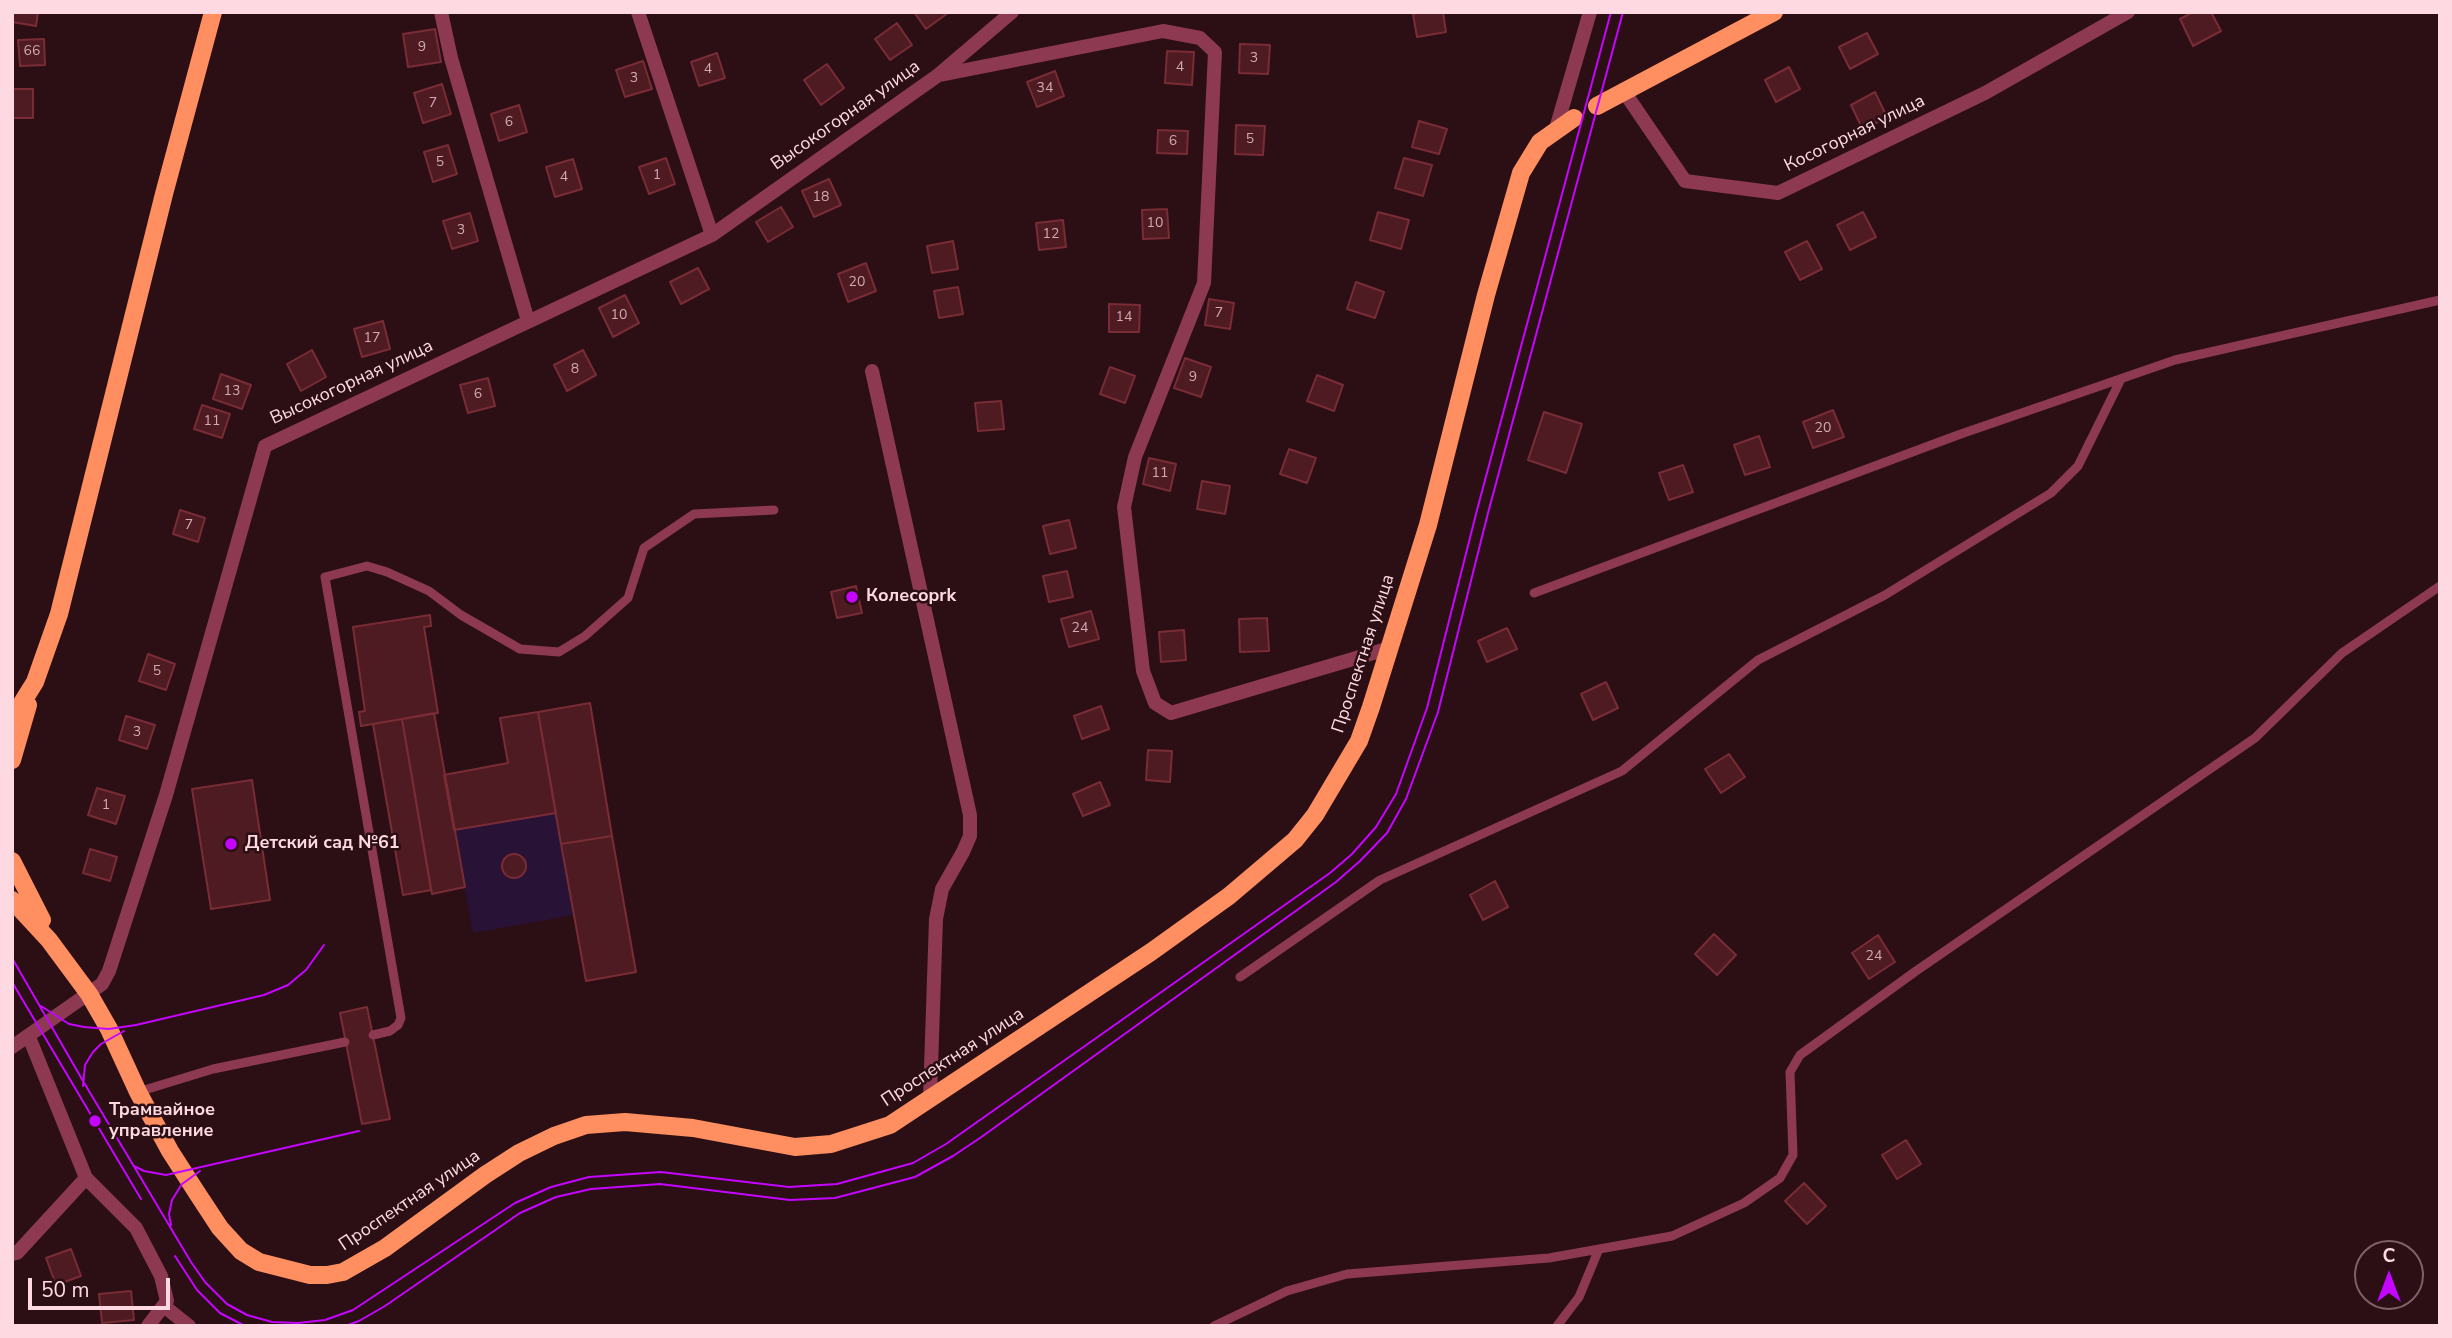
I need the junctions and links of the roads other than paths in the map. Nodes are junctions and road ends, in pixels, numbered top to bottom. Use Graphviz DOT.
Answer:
graph roads {
  1 [pos="213,12"];
  2 [pos="441,12"];
  3 [pos="638,12"];
  4 [pos="1012,12"];
  5 [pos="1590,12"];
  6 [pos="1774,12"];
  7 [pos="2128,12"];
  8 [pos="937,76"];
  9 [pos="1623,90"];
  10 [pos="1597,106"];
  11 [pos="1574,118"];
  12 [pos="1555,132"];
  13 [pos="712,235"];
  14 [pos="2440,300"];
  15 [pos="528,321"];
  16 [pos="872,371"];
  17 [pos="2121,379"];
  18 [pos="775,510"];
  19 [pos="2440,586"];
  20 [pos="1534,593"];
  21 [pos="1390,648"];
  22 [pos="35,682"];
  23 [pos="12,719"];
  24 [pos="12,760"];
  25 [pos="12,861"];
  26 [pos="12,900"];
  27 [pos="57,951"];
  28 [pos="1240,977"];
  29 [pos="89,994"];
  30 [pos="373,1035"];
  31 [pos="27,1038"];
  32 [pos="345,1042"];
  33 [pos="12,1047"];
  34 [pos="138,1092"];
  35 [pos="930,1097"];
  36 [pos="86,1178"];
  37 [pos="1599,1249"];
  38 [pos="12,1254"];
  39 [pos="165,1307"];
  40 [pos="148,1326"];
  41 [pos="190,1326"];
  42 [pos="1214,1326"];
  43 [pos="1557,1326"];
  1 -- 22 [label="main road"];
  2 -- 15 [label="street"];
  3 -- 13 [label="street"];
  4 -- 8 [label="street, Высокогорная улица"];
  5 -- 12 [label="street"];
  6 -- 9 [label="main road"];
  7 -- 9 [label="street, Косогорная улица"];
  8 -- 13 [label="street, Высокогорная улица"];
  8 -- 21 [label="street"];
  9 -- 10 [label="main road"];
  11 -- 12 [label="main road, Проспектная улица"];
  12 -- 21 [label="main road, Проспектная улица"];
  13 -- 15 [label="street, Высокогорная улица"];
  14 -- 17 [label="lane"];
  15 -- 29 [label="street, Высокогорная улица"];
  16 -- 35 [label="street"];
  17 -- 20 [label="lane"];
  17 -- 28 [label="lane"];
  18 -- 30 [label="lane"];
  19 -- 37 [label="lane"];
  21 -- 35 [label="main road, Проспектная улица"];
  22 -- 23 [label="main road"];
  22 -- 24 [label="main road"];
  25 -- 27 [label="main road"];
  26 -- 27 [label="main road, Проспектная улица"];
  27 -- 29 [label="main road, Проспектная улица"];
  29 -- 31 [label="street, Высокогорная улица"];
  29 -- 34 [label="main road, Проспектная улица"];
  31 -- 33 [label="street, Высокогорная улица"];
  31 -- 36 [label="street"];
  32 -- 34 [label="lane"];
  34 -- 35 [label="main road, Проспектная улица"];
  36 -- 38 [label="street"];
  36 -- 39 [label="street"];
  37 -- 42 [label="lane"];
  37 -- 43 [label="lane"];
  39 -- 40 [label="street"];
  39 -- 41 [label="street"];
}
